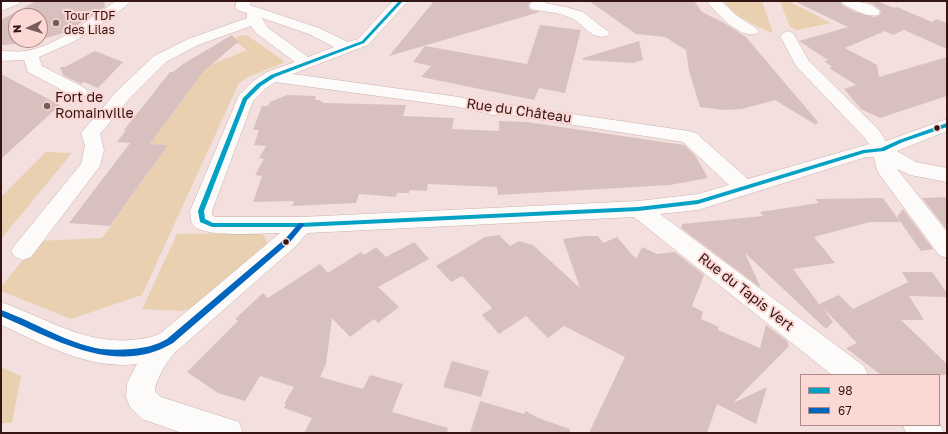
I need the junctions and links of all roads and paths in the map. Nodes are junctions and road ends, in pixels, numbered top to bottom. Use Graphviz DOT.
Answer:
graph roads {
  1 [pos="14,1"];
  2 [pos="125,1"];
  3 [pos="401,1"];
  4 [pos="539,1"];
  5 [pos="714,1"];
  6 [pos="848,1"];
  7 [pos="1,7"];
  8 [pos="249,10"];
  9 [pos="873,12"];
  10 [pos="751,31"];
  11 [pos="602,33"];
  12 [pos="788,36"];
  13 [pos="348,48"];
  14 [pos="31,55"];
  15 [pos="1,56"];
  16 [pos="306,63"];
  17 [pos="273,76"];
  18 [pos="79,92"];
  19 [pos="947,126"];
  20 [pos="882,150"];
  21 [pos="947,175"];
  22 [pos="745,188"];
  23 [pos="638,209"];
  24 [pos="301,225"];
  25 [pos="947,249"];
  26 [pos="24,251"];
  27 [pos="1,313"];
  28 [pos="162,347"];
  29 [pos="853,374"];
  30 [pos="919,426"];
  31 [pos="228,433"];
  32 [pos="929,433"];
  1 -- 7 [label="street"];
  2 -- 14 [label="street"];
  3 -- 13 [label="street"];
  4 -- 11 [label="street"];
  5 -- 10 [label="street"];
  6 -- 9 [label="street"];
  8 -- 13 [label="street"];
  8 -- 16 [label="street"];
  8 -- 26 [label="street"];
  12 -- 20 [label="street"];
  13 -- 16 [label="street"];
  14 -- 15 [label="street"];
  14 -- 18 [label="street"];
  16 -- 17 [label="street"];
  17 -- 22 [label="street, Rue du Château"];
  17 -- 24 [label="street"];
  19 -- 20 [label="street"];
  20 -- 21 [label="street"];
  20 -- 22 [label="street"];
  20 -- 25 [label="street"];
  22 -- 23 [label="street"];
  23 -- 24 [label="street"];
  23 -- 29 [label="street, Rue du Tapis Vert"];
  24 -- 28 [label="street"];
  27 -- 28 [label="street"];
  28 -- 31 [label="street"];
  30 -- 32 [label="street"];
}
